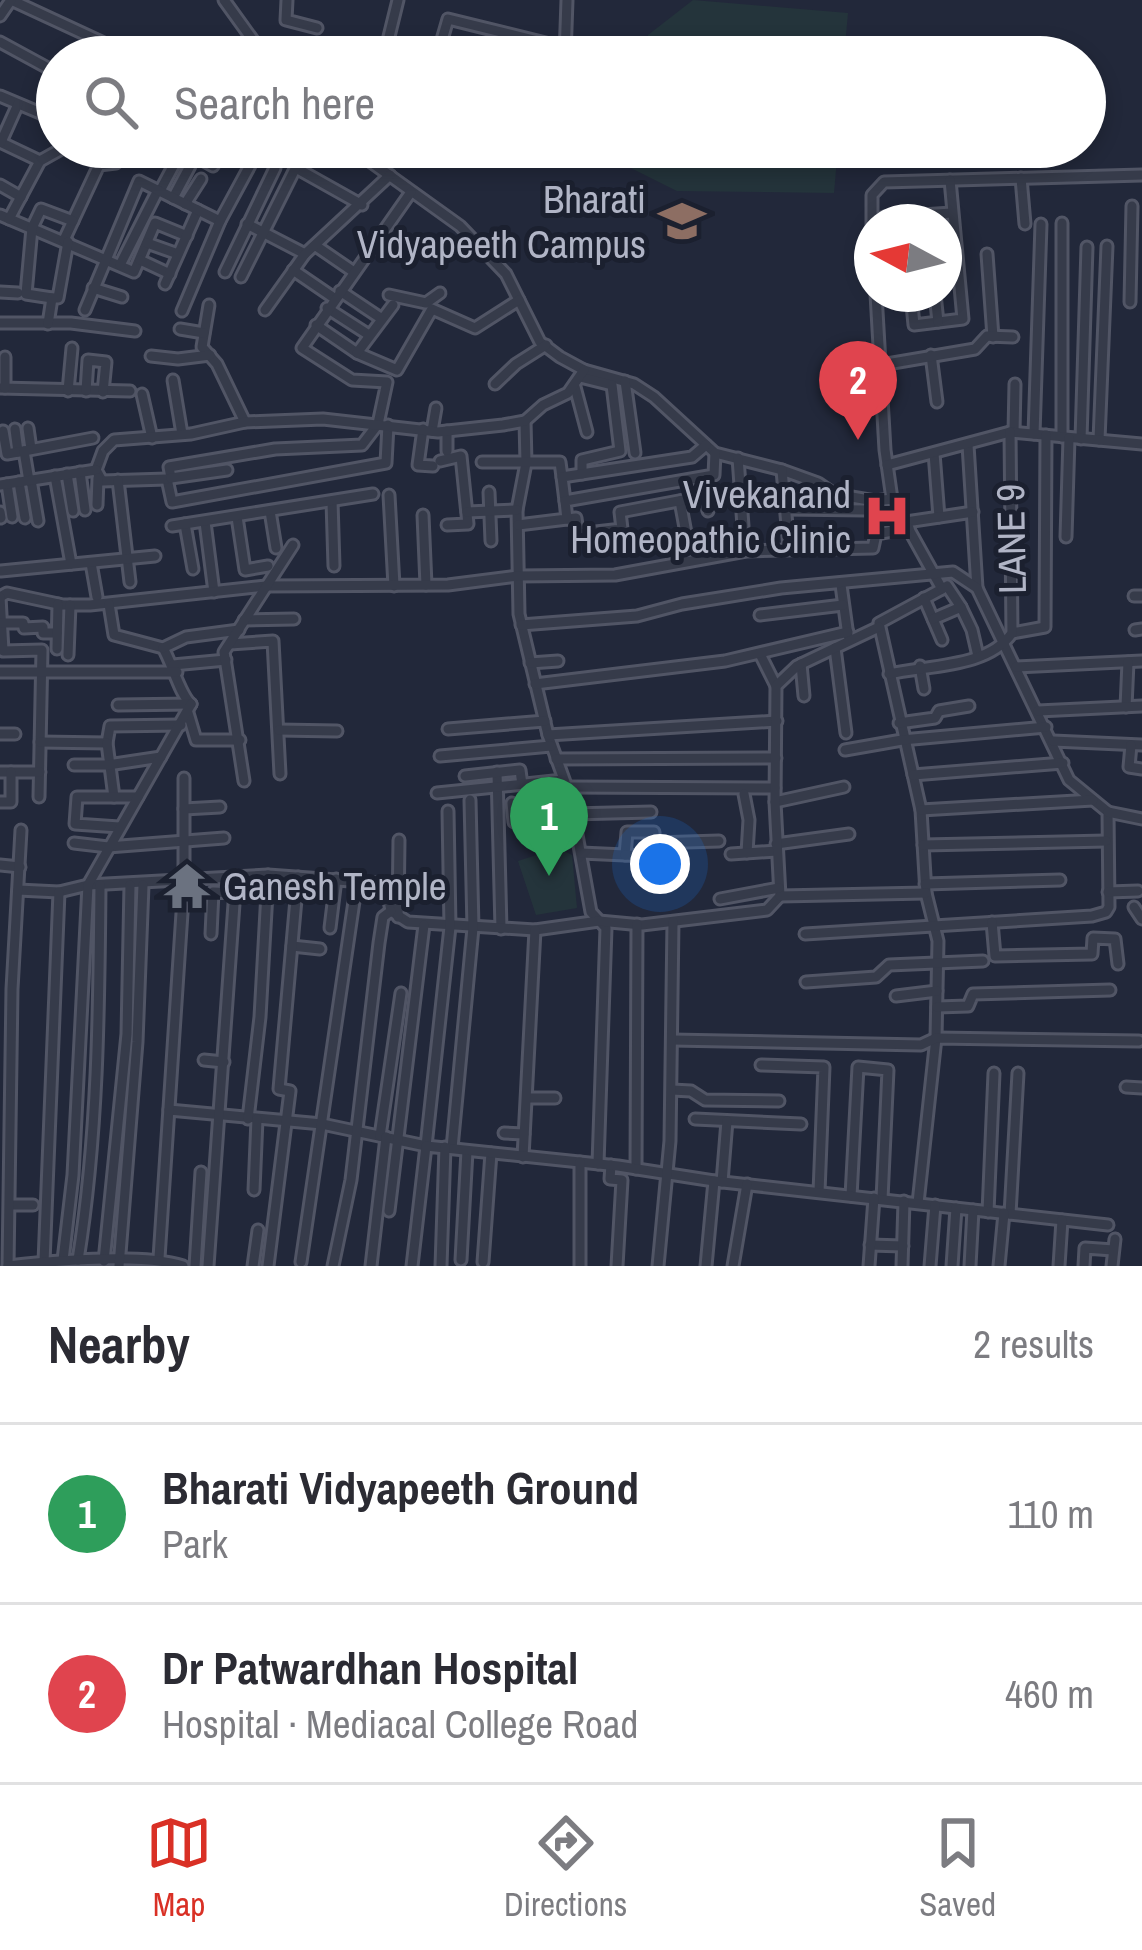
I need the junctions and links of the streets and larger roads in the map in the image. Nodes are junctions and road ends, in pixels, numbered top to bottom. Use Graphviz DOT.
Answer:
graph roads {
  1 [pos="11,0"];
  2 [pos="224,0"];
  3 [pos="287,0"];
  4 [pos="567,0"];
  5 [pos="393,1"];
  6 [pos="0,16"];
  7 [pos="317,28"];
  8 [pos="89,36"];
  9 [pos="250,36"];
  10 [pos="387,36"];
  11 [pos="443,36"];
  12 [pos="508,36"];
  13 [pos="566,36"];
  14 [pos="0,42"];
  15 [pos="36,62"];
  16 [pos="0,96"];
  17 [pos="18,104"];
  18 [pos="36,111"];
  19 [pos="2,143"];
  20 [pos="0,158"];
  21 [pos="36,159"];
  22 [pos="36,168"];
  23 [pos="98,168"];
  24 [pos="170,168"];
  25 [pos="189,168"];
  26 [pos="249,168"];
  27 [pos="275,168"];
  28 [pos="296,168"];
  29 [pos="380,168"];
  30 [pos="1142,175"];
  31 [pos="390,176"];
  32 [pos="1021,178"];
  33 [pos="200,179"];
  34 [pos="950,180"];
  35 [pos="0,185"];
  36 [pos="159,191"];
  37 [pos="411,192"];
  38 [pos="21,197"];
  39 [pos="173,198"];
  40 [pos="185,204"];
  41 [pos="874,204"];
  42 [pos="951,204"];
  43 [pos="362,205"];
  44 [pos="1132,206"];
  45 [pos="198,210"];
  46 [pos="4,217"];
  47 [pos="73,221"];
  48 [pos="220,221"];
  49 [pos="1062,223"];
  50 [pos="247,224"];
  51 [pos="1024,224"];
  52 [pos="1041,224"];
  53 [pos="32,228"];
  54 [pos="264,231"];
  55 [pos="0,233"];
  56 [pos="187,236"];
  57 [pos="66,241"];
  58 [pos="147,243"];
  59 [pos="316,246"];
  60 [pos="1107,246"];
  61 [pos="1088,247"];
  62 [pos="178,254"];
  63 [pos="305,254"];
  64 [pos="987,254"];
  65 [pos="104,258"];
  66 [pos="140,260"];
  67 [pos="120,266"];
  68 [pos="293,270"];
  69 [pos="225,272"];
  70 [pos="354,272"];
  71 [pos="241,277"];
  72 [pos="93,288"];
  73 [pos="0,292"];
  74 [pos="18,293"];
  75 [pos="440,293"];
  76 [pos="122,297"];
  77 [pos="52,298"];
  78 [pos="334,299"];
  79 [pos="519,300"];
  80 [pos="1130,302"];
  81 [pos="208,305"];
  82 [pos="962,309"];
  83 [pos="85,310"];
  84 [pos="182,310"];
  85 [pos="265,310"];
  86 [pos="877,312"];
  87 [pos="913,312"];
  88 [pos="937,312"];
  89 [pos="382,319"];
  90 [pos="938,322"];
  91 [pos="0,323"];
  92 [pos="48,324"];
  93 [pos="316,325"];
  94 [pos="180,329"];
  95 [pos="135,331"];
  96 [pos="204,333"];
  97 [pos="369,335"];
  98 [pos="993,337"];
  99 [pos="1012,337"];
  100 [pos="545,346"];
  101 [pos="72,349"];
  102 [pos="357,353"];
  103 [pos="210,355"];
  104 [pos="931,355"];
  105 [pos="5,356"];
  106 [pos="152,356"];
  107 [pos="881,365"];
  108 [pos="70,372"];
  109 [pos="87,374"];
  110 [pos="580,378"];
  111 [pos="173,380"];
  112 [pos="625,381"];
  113 [pos="495,384"];
  114 [pos="1015,384"];
  115 [pos="2,388"];
  116 [pos="68,391"];
  117 [pos="86,391"];
  118 [pos="103,392"];
  119 [pos="937,403"];
  120 [pos="436,408"];
  121 [pos="525,421"];
  122 [pos="245,422"];
  123 [pos="383,424"];
  124 [pos="28,428"];
  125 [pos="9,430"];
  126 [pos="428,430"];
  127 [pos="447,431"];
  128 [pos="587,432"];
  129 [pos="1012,432"];
  130 [pos="182,434"];
  131 [pos="1040,435"];
  132 [pos="152,437"];
  133 [pos="94,438"];
  134 [pos="1070,438"];
  135 [pos="1100,440"];
  136 [pos="1142,444"];
  137 [pos="968,445"];
  138 [pos="711,449"];
  139 [pos="16,452"];
  140 [pos="934,453"];
  141 [pos="635,454"];
  142 [pos="738,458"];
  143 [pos="440,459"];
  144 [pos="482,462"];
  145 [pos="526,464"];
  146 [pos="887,465"];
  147 [pos="227,470"];
  148 [pos="782,470"];
  149 [pos="80,472"];
  150 [pos="97,474"];
  151 [pos="582,474"];
  152 [pos="61,475"];
  153 [pos="318,476"];
  154 [pos="562,476"];
  155 [pos="169,478"];
  156 [pos="118,480"];
  157 [pos="17,483"];
  158 [pos="489,492"];
  159 [pos="373,494"];
  160 [pos="389,495"];
  161 [pos="892,499"];
  162 [pos="565,501"];
  163 [pos="680,501"];
  164 [pos="875,501"];
  165 [pos="326,502"];
  166 [pos="97,505"];
  167 [pos="785,509"];
  168 [pos="517,510"];
  169 [pos="270,511"];
  170 [pos="708,511"];
  171 [pos="467,512"];
  172 [pos="490,512"];
  173 [pos="973,512"];
  174 [pos="423,515"];
  175 [pos="4,516"];
  176 [pos="237,517"];
  177 [pos="940,517"];
  178 [pos="25,518"];
  179 [pos="567,518"];
  180 [pos="38,520"];
  181 [pos="205,522"];
  182 [pos="185,524"];
  183 [pos="447,525"];
  184 [pos="518,525"];
  185 [pos="908,525"];
  186 [pos="172,526"];
  187 [pos="743,526"];
  188 [pos="686,533"];
  189 [pos="1066,537"];
  190 [pos="491,541"];
  191 [pos="293,545"];
  192 [pos="276,548"];
  193 [pos="789,548"];
  194 [pos="154,556"];
  195 [pos="124,560"];
  196 [pos="91,563"];
  197 [pos="70,564"];
  198 [pos="268,566"];
  199 [pos="334,566"];
  200 [pos="193,569"];
  201 [pos="0,570"];
  202 [pos="935,574"];
  203 [pos="518,576"];
  204 [pos="130,582"];
  205 [pos="426,585"];
  206 [pos="841,585"];
  207 [pos="266,586"];
  208 [pos="394,586"];
  209 [pos="782,588"];
  210 [pos="977,588"];
  211 [pos="941,589"];
  212 [pos="214,592"];
  213 [pos="2,595"];
  214 [pos="97,598"];
  215 [pos="924,598"];
  216 [pos="109,604"];
  217 [pos="64,605"];
  218 [pos="843,605"];
  219 [pos="961,607"];
  220 [pos="784,612"];
  221 [pos="760,616"];
  222 [pos="294,619"];
  223 [pos="933,619"];
  224 [pos="2,623"];
  225 [pos="242,625"];
  226 [pos="521,625"];
  227 [pos="880,627"];
  228 [pos="57,633"];
  229 [pos="1012,633"];
  230 [pos="849,637"];
  231 [pos="1,640"];
  232 [pos="942,640"];
  233 [pos="230,644"];
  234 [pos="1005,644"];
  235 [pos="164,647"];
  236 [pos="836,648"];
  237 [pos="57,649"];
  238 [pos="760,654"];
  239 [pos="68,655"];
  240 [pos="978,656"];
  241 [pos="226,660"];
  242 [pos="558,661"];
  243 [pos="1142,661"];
  244 [pos="1129,662"];
  245 [pos="530,663"];
  246 [pos="801,664"];
  247 [pos="920,666"];
  248 [pos="1016,667"];
  249 [pos="175,669"];
  250 [pos="41,672"];
  251 [pos="0,673"];
  252 [pos="890,674"];
  253 [pos="535,684"];
  254 [pos="776,686"];
  255 [pos="857,688"];
  256 [pos="924,689"];
  257 [pos="804,696"];
  258 [pos="842,696"];
  259 [pos="828,704"];
  260 [pos="118,705"];
  261 [pos="969,706"];
  262 [pos="1126,706"];
  263 [pos="1142,706"];
  264 [pos="189,709"];
  265 [pos="1038,711"];
  266 [pos="545,721"];
  267 [pos="777,721"];
  268 [pos="899,723"];
  269 [pos="181,724"];
  270 [pos="1046,727"];
  271 [pos="448,729"];
  272 [pos="279,730"];
  273 [pos="337,731"];
  274 [pos="846,733"];
  275 [pos="0,734"];
  276 [pos="15,734"];
  277 [pos="241,740"];
  278 [pos="549,740"];
  279 [pos="902,740"];
  280 [pos="1053,741"];
  281 [pos="40,742"];
  282 [pos="107,742"];
  283 [pos="1137,745"];
  284 [pos="845,750"];
  285 [pos="440,756"];
  286 [pos="161,757"];
  287 [pos="776,758"];
  288 [pos="556,759"];
  289 [pos="1063,763"];
  290 [pos="74,765"];
  291 [pos="108,765"];
  292 [pos="1142,769"];
  293 [pos="6,772"];
  294 [pos="40,772"];
  295 [pos="496,772"];
  296 [pos="280,774"];
  297 [pos="913,775"];
  298 [pos="466,776"];
  299 [pos="184,778"];
  300 [pos="244,781"];
  301 [pos="522,785"];
  302 [pos="564,787"];
  303 [pos="497,788"];
  304 [pos="775,788"];
  305 [pos="844,788"];
  306 [pos="437,793"];
  307 [pos="744,794"];
  308 [pos="39,797"];
  309 [pos="114,797"];
  310 [pos="137,797"];
  311 [pos="470,800"];
  312 [pos="1093,800"];
  313 [pos="0,802"];
  314 [pos="775,802"];
  315 [pos="512,803"];
  316 [pos="220,807"];
  317 [pos="184,809"];
  318 [pos="921,809"];
  319 [pos="448,811"];
  320 [pos="651,812"];
  321 [pos="1108,812"];
  322 [pos="569,814"];
  323 [pos="1142,819"];
  324 [pos="120,826"];
  325 [pos="21,830"];
  326 [pos="849,834"];
  327 [pos="224,838"];
  328 [pos="184,840"];
  329 [pos="399,840"];
  330 [pos="719,841"];
  331 [pos="1106,841"];
  332 [pos="74,843"];
  333 [pos="922,845"];
  334 [pos="108,847"];
  335 [pos="777,847"];
  336 [pos="580,853"];
  337 [pos="747,853"];
  338 [pos="730,854"];
  339 [pos="625,855"];
  340 [pos="644,856"];
  341 [pos="0,865"];
  342 [pos="20,867"];
  343 [pos="268,875"];
  344 [pos="236,876"];
  345 [pos="298,877"];
  346 [pos="336,879"];
  347 [pos="1060,880"];
  348 [pos="357,881"];
  349 [pos="184,883"];
  350 [pos="88,885"];
  351 [pos="100,885"];
  352 [pos="130,885"];
  353 [pos="142,885"];
  354 [pos="926,888"];
  355 [pos="18,890"];
  356 [pos="1138,891"];
  357 [pos="58,892"];
  358 [pos="780,892"];
  359 [pos="1108,892"];
  360 [pos="235,893"];
  361 [pos="720,898"];
  362 [pos="1133,907"];
  363 [pos="394,914"];
  364 [pos="1142,919"];
  365 [pos="599,921"];
  366 [pos="673,922"];
  367 [pos="992,922"];
  368 [pos="424,925"];
  369 [pos="637,925"];
  370 [pos="933,926"];
  371 [pos="450,927"];
  372 [pos="330,928"];
  373 [pos="473,928"];
  374 [pos="501,929"];
  375 [pos="535,930"];
  376 [pos="211,934"];
  377 [pos="806,934"];
  378 [pos="292,946"];
  379 [pos="320,949"];
  380 [pos="1092,954"];
  381 [pos="983,961"];
  382 [pos="937,962"];
  383 [pos="1118,964"];
  384 [pos="1093,969"];
  385 [pos="806,982"];
  386 [pos="938,991"];
  387 [pos="1110,991"];
  388 [pos="401,993"];
  389 [pos="896,996"];
  390 [pos="937,1006"];
  391 [pos="12,1012"];
  392 [pos="0,1030"];
  393 [pos="936,1038"];
  394 [pos="672,1040"];
  395 [pos="1139,1041"];
  396 [pos="204,1060"];
  397 [pos="224,1062"];
  398 [pos="761,1066"];
  399 [pos="792,1066"];
  400 [pos="994,1072"];
  401 [pos="1018,1073"];
  402 [pos="791,1083"];
  403 [pos="1126,1087"];
  404 [pos="1142,1088"];
  405 [pos="672,1090"];
  406 [pos="527,1098"];
  407 [pos="555,1098"];
  408 [pos="778,1101"];
  409 [pos="169,1110"];
  410 [pos="219,1115"];
  411 [pos="252,1119"];
  412 [pos="695,1119"];
  413 [pos="727,1121"];
  414 [pos="287,1122"];
  415 [pos="322,1124"];
  416 [pos="801,1124"];
  417 [pos="355,1131"];
  418 [pos="504,1133"];
  419 [pos="524,1134"];
  420 [pos="383,1137"];
  421 [pos="399,1140"];
  422 [pos="427,1146"];
  423 [pos="449,1147"];
  424 [pos="466,1151"];
  425 [pos="491,1153"];
  426 [pos="523,1156"];
  427 [pos="580,1162"];
  428 [pos="598,1164"];
  429 [pos="611,1165"];
  430 [pos="636,1168"];
  431 [pos="201,1172"];
  432 [pos="666,1173"];
  433 [pos="718,1181"];
  434 [pos="747,1184"];
  435 [pos="254,1190"];
  436 [pos="819,1192"];
  437 [pos="851,1196"];
  438 [pos="878,1198"];
  439 [pos="904,1202"];
  440 [pos="918,1203"];
  441 [pos="10,1205"];
  442 [pos="33,1205"];
  443 [pos="935,1205"];
  444 [pos="956,1208"];
  445 [pos="973,1210"];
  446 [pos="389,1211"];
  447 [pos="988,1211"];
  448 [pos="1007,1213"];
  449 [pos="1062,1220"];
  450 [pos="1108,1225"];
  451 [pos="258,1230"];
  452 [pos="870,1245"];
  453 [pos="903,1246"];
  454 [pos="1060,1247"];
  455 [pos="1085,1248"];
  456 [pos="63,1260"];
  457 [pos="78,1260"];
  458 [pos="461,1260"];
  459 [pos="104,1261"];
  460 [pos="152,1261"];
  461 [pos="44,1262"];
  462 [pos="301,1262"];
  463 [pos="483,1262"];
  464 [pos="119,1264"];
  465 [pos="8,1266"];
  466 [pos="181,1266"];
  467 [pos="195,1266"];
  468 [pos="208,1266"];
  469 [pos="253,1266"];
  470 [pos="268,1266"];
  471 [pos="333,1266"];
  472 [pos="371,1266"];
  473 [pos="412,1266"];
  474 [pos="441,1266"];
  475 [pos="580,1266"];
  476 [pos="617,1266"];
  477 [pos="658,1266"];
  478 [pos="706,1266"];
  479 [pos="734,1266"];
  480 [pos="869,1266"];
  481 [pos="902,1266"];
  482 [pos="930,1266"];
  483 [pos="952,1266"];
  484 [pos="970,1266"];
  485 [pos="999,1266"];
  486 [pos="1059,1266"];
  487 [pos="1084,1266"];
  488 [pos="1112,1266"];
  1 -- 6 [label="street"];
  1 -- 8 [label="street"];
  2 -- 9 [label="street"];
  3 -- 7 [label="street"];
  4 -- 13 [label="street"];
  5 -- 10 [label="street"];
  11 -- 12 [label="street"];
  14 -- 15 [label="street"];
  16 -- 17 [label="street"];
  17 -- 18 [label="street"];
  17 -- 19 [label="street"];
  19 -- 20 [label="street"];
  19 -- 21 [label="street"];
  22 -- 38 [label="street"];
  23 -- 47 [label="street"];
  24 -- 36 [label="street"];
  25 -- 39 [label="street"];
  26 -- 48 [label="street"];
  27 -- 50 [label="street"];
  28 -- 43 [label="street"];
  28 -- 54 [label="street"];
  29 -- 31 [label="street"];
  30 -- 32 [label="street"];
  31 -- 37 [label="street"];
  31 -- 43 [label="street"];
  32 -- 34 [label="street"];
  32 -- 51 [label="street"];
  33 -- 40 [label="street"];
  34 -- 41 [label="street"];
  34 -- 42 [label="street"];
  35 -- 38 [label="street"];
  36 -- 39 [label="street"];
  36 -- 65 [label="street"];
  36 -- 67 [label="street"];
  37 -- 70 [label="street"];
  37 -- 79 [label="street"];
  38 -- 46 [label="street"];
  39 -- 40 [label="street"];
  40 -- 45 [label="street"];
  43 -- 59 [label="street"];
  44 -- 80 [label="street"];
  45 -- 48 [label="street"];
  45 -- 56 [label="street"];
  46 -- 53 [label="street"];
  46 -- 55 [label="street"];
  47 -- 53 [label="street"];
  47 -- 57 [label="street"];
  48 -- 84 [label="street"];
  49 -- 134 [label="street"];
  50 -- 54 [label="street"];
  50 -- 69 [label="street"];
  52 -- 131 [label="street"];
  53 -- 57 [label="street"];
  53 -- 77 [label="street"];
  54 -- 63 [label="street"];
  54 -- 71 [label="street"];
  56 -- 58 [label="street"];
  56 -- 62 [label="street"];
  57 -- 65 [label="street"];
  57 -- 77 [label="street"];
  58 -- 62 [label="street"];
  58 -- 66 [label="street"];
  59 -- 63 [label="street"];
  59 -- 70 [label="street"];
  60 -- 135 [label="street"];
  61 -- 134 [label="street"];
  62 -- 66 [label="street"];
  63 -- 68 [label="street"];
  64 -- 98 [label="street"];
  65 -- 67 [label="street"];
  65 -- 72 [label="street"];
  66 -- 67 [label="street"];
  68 -- 78 [label="street"];
  68 -- 85 [label="street"];
  70 -- 78 [label="street"];
  72 -- 76 [label="street"];
  72 -- 83 [label="street"];
  73 -- 74 [label="street"];
  75 -- 89 [label="street"];
  77 -- 92 [label="street"];
  78 -- 89 [label="street"];
  78 -- 93 [label="street"];
  78 -- 97 [label="street"];
  79 -- 100 [label="street"];
  79 -- 102 [label="street"];
  81 -- 96 [label="street"];
  82 -- 90 [label="street"];
  86 -- 107 [label="street"];
  87 -- 90 [label="street"];
  88 -- 90 [label="street"];
  89 -- 97 [label="street"];
  91 -- 92 [label="street"];
  92 -- 95 [label="street"];
  93 -- 102 [label="street"];
  93 -- 123 [label="street"];
  94 -- 96 [label="street"];
  96 -- 103 [label="street"];
  97 -- 102 [label="street"];
  98 -- 99 [label="street"];
  98 -- 104 [label="street"];
  100 -- 110 [label="street"];
  100 -- 113 [label="street"];
  101 -- 108 [label="street"];
  103 -- 106 [label="street"];
  103 -- 122 [label="street"];
  104 -- 107 [label="street"];
  104 -- 119 [label="street"];
  105 -- 115 [label="street"];
  107 -- 146 [label="street"];
  108 -- 109 [label="street"];
  108 -- 116 [label="street"];
  109 -- 117 [label="street"];
  109 -- 118 [label="street"];
  110 -- 112 [label="street"];
  110 -- 121 [label="street"];
  110 -- 128 [label="street"];
  110 -- 151 [label="street"];
  111 -- 130 [label="street"];
  112 -- 138 [label="street"];
  112 -- 141 [label="street"];
  114 -- 129 [label="street, LANE 9"];
  115 -- 116 [label="street"];
  116 -- 117 [label="street"];
  117 -- 118 [label="street"];
  118 -- 132 [label="street"];
  120 -- 126 [label="street"];
  121 -- 127 [label="street"];
  121 -- 145 [label="street"];
  122 -- 123 [label="street"];
  122 -- 130 [label="street"];
  123 -- 126 [label="street"];
  123 -- 153 [label="street"];
  123 -- 155 [label="street"];
  124 -- 139 [label="street"];
  125 -- 139 [label="street"];
  126 -- 127 [label="street"];
  126 -- 143 [label="street"];
  127 -- 143 [label="street"];
  129 -- 131 [label="street"];
  129 -- 137 [label="street"];
  129 -- 229 [label="street, LANE 9"];
  130 -- 132 [label="street"];
  131 -- 134 [label="street"];
  131 -- 229 [label="street"];
  132 -- 150 [label="street"];
  133 -- 139 [label="street"];
  134 -- 135 [label="street"];
  134 -- 189 [label="street"];
  135 -- 136 [label="street"];
  137 -- 140 [label="street"];
  137 -- 173 [label="street"];
  138 -- 142 [label="street"];
  138 -- 151 [label="street"];
  138 -- 162 [label="street"];
  139 -- 157 [label="street"];
  140 -- 146 [label="street"];
  140 -- 177 [label="street"];
  142 -- 148 [label="street"];
  142 -- 187 [label="street"];
  143 -- 171 [label="street"];
  144 -- 145 [label="street"];
  145 -- 154 [label="street"];
  145 -- 168 [label="street"];
  146 -- 161 [label="street"];
  147 -- 155 [label="street"];
  148 -- 164 [label="street"];
  148 -- 167 [label="street"];
  149 -- 150 [label="street"];
  149 -- 152 [label="street"];
  149 -- 152 [label="street"];
  150 -- 156 [label="street"];
  150 -- 166 [label="street"];
  151 -- 154 [label="street"];
  152 -- 157 [label="street"];
  152 -- 197 [label="street"];
  153 -- 155 [label="street"];
  153 -- 165 [label="street"];
  154 -- 162 [label="street"];
  155 -- 156 [label="street"];
  156 -- 195 [label="street"];
  157 -- 175 [label="street"];
  157 -- 178 [label="street"];
  157 -- 180 [label="street"];
  158 -- 172 [label="street"];
  159 -- 165 [label="street"];
  160 -- 208 [label="street"];
  161 -- 164 [label="street"];
  161 -- 185 [label="street"];
  162 -- 179 [label="street"];
  163 -- 170 [label="street"];
  163 -- 179 [label="street"];
  163 -- 188 [label="street"];
  164 -- 167 [label="street"];
  165 -- 169 [label="street"];
  165 -- 199 [label="street"];
  167 -- 193 [label="street"];
  168 -- 172 [label="street"];
  168 -- 184 [label="street"];
  169 -- 176 [label="street"];
  169 -- 192 [label="street"];
  171 -- 172 [label="street"];
  171 -- 183 [label="street"];
  172 -- 190 [label="street"];
  173 -- 177 [label="street"];
  173 -- 210 [label="street"];
  174 -- 205 [label="street"];
  176 -- 181 [label="street"];
  176 -- 198 [label="street"];
  177 -- 185 [label="street"];
  179 -- 184 [label="street"];
  181 -- 182 [label="street"];
  181 -- 212 [label="street"];
  182 -- 186 [label="street"];
  182 -- 200 [label="street"];
  184 -- 203 [label="street"];
  185 -- 193 [label="street"];
  185 -- 202 [label="street"];
  191 -- 207 [label="street"];
  193 -- 203 [label="street"];
  194 -- 195 [label="street"];
  195 -- 196 [label="street"];
  195 -- 204 [label="street"];
  196 -- 197 [label="street"];
  196 -- 214 [label="street"];
  197 -- 201 [label="street"];
  201 -- 213 [label="street"];
  202 -- 206 [label="street"];
  202 -- 210 [label="street"];
  202 -- 211 [label="street"];
  203 -- 205 [label="street"];
  203 -- 226 [label="street"];
  205 -- 208 [label="street"];
  206 -- 209 [label="street"];
  206 -- 218 [label="street"];
  207 -- 208 [label="street"];
  207 -- 212 [label="street"];
  207 -- 225 [label="street"];
  209 -- 220 [label="street"];
  209 -- 226 [label="street"];
  210 -- 234 [label="street"];
  211 -- 215 [label="street"];
  211 -- 219 [label="street"];
  212 -- 216 [label="street"];
  213 -- 217 [label="street"];
  213 -- 224 [label="street"];
  215 -- 223 [label="street"];
  215 -- 227 [label="street"];
  216 -- 217 [label="street"];
  216 -- 235 [label="street"];
  217 -- 228 [label="street"];
  217 -- 239 [label="street"];
  218 -- 220 [label="street"];
  218 -- 230 [label="street"];
  219 -- 223 [label="street"];
  219 -- 240 [label="street"];
  220 -- 221 [label="street"];
  222 -- 225 [label="street"];
  223 -- 232 [label="street"];
  224 -- 228 [label="street"];
  224 -- 231 [label="street"];
  225 -- 233 [label="street"];
  225 -- 235 [label="street"];
  226 -- 245 [label="street"];
  227 -- 230 [label="street"];
  227 -- 252 [label="street"];
  228 -- 237 [label="street"];
  229 -- 234 [label="street, LANE 9"];
  230 -- 236 [label="street"];
  230 -- 238 [label="street"];
  231 -- 250 [label="street"];
  233 -- 241 [label="street"];
  233 -- 272 [label="street"];
  234 -- 240 [label="street"];
  234 -- 248 [label="street"];
  235 -- 249 [label="street"];
  236 -- 246 [label="street"];
  236 -- 258 [label="street"];
  238 -- 253 [label="street"];
  238 -- 254 [label="street"];
  240 -- 247 [label="street"];
  241 -- 249 [label="street"];
  241 -- 277 [label="street"];
  242 -- 245 [label="street"];
  243 -- 244 [label="street"];
  244 -- 248 [label="street"];
  244 -- 262 [label="street"];
  245 -- 253 [label="street"];
  246 -- 254 [label="street"];
  246 -- 257 [label="street"];
  247 -- 252 [label="street"];
  247 -- 256 [label="street"];
  248 -- 265 [label="street"];
  249 -- 250 [label="street"];
  249 -- 264 [label="street"];
  250 -- 251 [label="street"];
  250 -- 281 [label="street"];
  252 -- 268 [label="street"];
  253 -- 266 [label="street"];
  254 -- 267 [label="street"];
  255 -- 258 [label="street"];
  258 -- 259 [label="street"];
  258 -- 274 [label="street"];
  260 -- 264 [label="street"];
  261 -- 268 [label="street"];
  262 -- 263 [label="street"];
  262 -- 265 [label="street"];
  264 -- 269 [label="street"];
  264 -- 277 [label="street"];
  265 -- 270 [label="street"];
  266 -- 271 [label="street"];
  266 -- 278 [label="street"];
  267 -- 278 [label="street"];
  267 -- 287 [label="street"];
  268 -- 279 [label="street"];
  269 -- 282 [label="street"];
  269 -- 286 [label="street"];
  270 -- 279 [label="street"];
  270 -- 280 [label="street"];
  272 -- 273 [label="street"];
  272 -- 296 [label="street"];
  275 -- 276 [label="street"];
  277 -- 300 [label="street"];
  278 -- 285 [label="street"];
  278 -- 288 [label="street"];
  279 -- 284 [label="street"];
  279 -- 297 [label="street"];
  280 -- 283 [label="street"];
  280 -- 289 [label="street"];
  281 -- 282 [label="street"];
  281 -- 294 [label="street"];
  282 -- 291 [label="street"];
  283 -- 292 [label="street"];
  286 -- 291 [label="street"];
  286 -- 310 [label="street"];
  287 -- 288 [label="street"];
  287 -- 304 [label="street"];
  288 -- 302 [label="street"];
  289 -- 297 [label="street"];
  289 -- 312 [label="street"];
  290 -- 291 [label="street"];
  291 -- 309 [label="street"];
  293 -- 294 [label="street"];
  293 -- 313 [label="street"];
  294 -- 308 [label="street"];
  295 -- 298 [label="street"];
  295 -- 301 [label="street"];
  295 -- 303 [label="street"];
  297 -- 318 [label="street"];
  299 -- 317 [label="street"];
  301 -- 302 [label="street"];
  301 -- 303 [label="street"];
  302 -- 304 [label="street"];
  302 -- 322 [label="street"];
  303 -- 306 [label="street"];
  303 -- 374 [label="street"];
  304 -- 314 [label="street"];
  305 -- 314 [label="street"];
  307 -- 337 [label="street"];
  309 -- 310 [label="street"];
  309 -- 324 [label="street"];
  310 -- 324 [label="street"];
  311 -- 373 [label="street"];
  312 -- 318 [label="street"];
  312 -- 321 [label="street"];
  314 -- 335 [label="street"];
  315 -- 322 [label="street"];
  316 -- 317 [label="street"];
  317 -- 328 [label="street"];
  318 -- 333 [label="street"];
  319 -- 371 [label="street"];
  320 -- 322 [label="street"];
  321 -- 323 [label="street"];
  321 -- 331 [label="street"];
  322 -- 336 [label="street"];
  324 -- 334 [label="street"];
  325 -- 342 [label="street"];
  326 -- 335 [label="street"];
  327 -- 328 [label="street"];
  328 -- 334 [label="street"];
  328 -- 349 [label="street"];
  329 -- 363 [label="street"];
  330 -- 339 [label="street"];
  331 -- 333 [label="street"];
  331 -- 359 [label="street"];
  332 -- 334 [label="street"];
  333 -- 354 [label="street"];
  334 -- 350 [label="street"];
  335 -- 337 [label="street"];
  335 -- 358 [label="street"];
  336 -- 339 [label="street"];
  336 -- 365 [label="street"];
  337 -- 338 [label="street"];
  339 -- 340 [label="street"];
  341 -- 342 [label="street"];
  342 -- 355 [label="street"];
  343 -- 344 [label="street"];
  343 -- 345 [label="street"];
  343 -- 411 [label="street"];
  344 -- 349 [label="street"];
  344 -- 360 [label="street"];
  345 -- 346 [label="street"];
  345 -- 378 [label="street"];
  346 -- 348 [label="street"];
  346 -- 372 [label="street"];
  347 -- 354 [label="street"];
  348 -- 363 [label="street"];
  348 -- 415 [label="street"];
  349 -- 353 [label="street"];
  349 -- 409 [label="street"];
  350 -- 351 [label="street"];
  350 -- 357 [label="street"];
  350 -- 456 [label="street"];
  351 -- 352 [label="street"];
  351 -- 457 [label="street"];
  352 -- 353 [label="street"];
  352 -- 459 [label="street"];
  353 -- 464 [label="street"];
  354 -- 358 [label="street"];
  354 -- 370 [label="street"];
  355 -- 357 [label="street"];
  355 -- 391 [label="street"];
  356 -- 359 [label="street"];
  357 -- 461 [label="street"];
  358 -- 361 [label="street"];
  358 -- 366 [label="street"];
  359 -- 367 [label="street"];
  360 -- 376 [label="street"];
  360 -- 397 [label="street"];
  362 -- 364 [label="street"];
  363 -- 368 [label="street"];
  363 -- 417 [label="street"];
  365 -- 369 [label="street"];
  365 -- 375 [label="street"];
  365 -- 428 [label="street"];
  366 -- 369 [label="street"];
  366 -- 394 [label="street"];
  367 -- 370 [label="street"];
  367 -- 380 [label="street"];
  368 -- 371 [label="street"];
  368 -- 421 [label="street"];
  369 -- 430 [label="street"];
  370 -- 377 [label="street"];
  370 -- 382 [label="street"];
  371 -- 373 [label="street"];
  371 -- 422 [label="street"];
  373 -- 374 [label="street"];
  373 -- 423 [label="street"];
  374 -- 375 [label="street"];
  375 -- 406 [label="street"];
  378 -- 379 [label="street"];
  378 -- 414 [label="street"];
  380 -- 383 [label="street"];
  380 -- 384 [label="street"];
  381 -- 382 [label="street"];
  382 -- 385 [label="street"];
  382 -- 386 [label="street"];
  386 -- 389 [label="street"];
  386 -- 390 [label="street"];
  387 -- 390 [label="street"];
  388 -- 420 [label="street"];
  390 -- 393 [label="street"];
  391 -- 392 [label="street"];
  391 -- 441 [label="street"];
  393 -- 394 [label="street"];
  393 -- 395 [label="street"];
  393 -- 440 [label="street"];
  394 -- 405 [label="street"];
  396 -- 397 [label="street"];
  397 -- 410 [label="street"];
  398 -- 399 [label="street"];
  399 -- 402 [label="street"];
  399 -- 436 [label="street"];
  400 -- 447 [label="street"];
  401 -- 448 [label="street"];
  403 -- 404 [label="street"];
  405 -- 408 [label="street"];
  405 -- 432 [label="street"];
  406 -- 407 [label="street"];
  406 -- 419 [label="street"];
  409 -- 410 [label="street"];
  409 -- 460 [label="street"];
  410 -- 411 [label="street"];
  410 -- 468 [label="street"];
  411 -- 414 [label="street"];
  411 -- 435 [label="street"];
  412 -- 413 [label="street"];
  413 -- 416 [label="street"];
  413 -- 433 [label="street"];
  414 -- 415 [label="street"];
  414 -- 470 [label="street"];
  415 -- 417 [label="street"];
  415 -- 462 [label="street"];
  417 -- 420 [label="street"];
  417 -- 471 [label="street"];
  418 -- 419 [label="street"];
  419 -- 426 [label="street"];
  420 -- 421 [label="street"];
  420 -- 472 [label="street"];
  421 -- 422 [label="street"];
  421 -- 446 [label="street"];
  422 -- 423 [label="street"];
  422 -- 473 [label="street"];
  423 -- 424 [label="street"];
  423 -- 474 [label="street"];
  424 -- 425 [label="street"];
  424 -- 458 [label="street"];
  425 -- 426 [label="street"];
  425 -- 463 [label="street"];
  426 -- 427 [label="street"];
  427 -- 428 [label="street"];
  427 -- 475 [label="street"];
  428 -- 429 [label="street"];
  429 -- 430 [label="street"];
  429 -- 476 [label="street"];
  430 -- 432 [label="street"];
  431 -- 467 [label="street"];
  432 -- 433 [label="street"];
  432 -- 477 [label="street"];
  433 -- 434 [label="street"];
  433 -- 478 [label="street"];
  434 -- 436 [label="street"];
  434 -- 479 [label="street"];
  436 -- 437 [label="street"];
  437 -- 438 [label="street"];
  437 -- 438 [label="street"];
  438 -- 439 [label="street"];
  438 -- 452 [label="street"];
  439 -- 440 [label="street"];
  439 -- 453 [label="street"];
  440 -- 443 [label="street"];
  441 -- 442 [label="street"];
  441 -- 465 [label="street"];
  443 -- 444 [label="street"];
  443 -- 482 [label="street"];
  444 -- 445 [label="street"];
  444 -- 483 [label="street"];
  445 -- 447 [label="street"];
  445 -- 484 [label="street"];
  447 -- 448 [label="street"];
  448 -- 449 [label="street"];
  448 -- 485 [label="street"];
  449 -- 450 [label="street"];
  449 -- 454 [label="street"];
  451 -- 469 [label="street"];
  452 -- 453 [label="street"];
  452 -- 480 [label="street"];
  453 -- 481 [label="street"];
  454 -- 455 [label="street"];
  454 -- 486 [label="street"];
  455 -- 487 [label="street"];
  455 -- 488 [label="street"];
  456 -- 457 [label="street"];
  456 -- 461 [label="street"];
  457 -- 459 [label="street"];
  459 -- 464 [label="street"];
  460 -- 464 [label="street"];
  460 -- 466 [label="street"];
  461 -- 465 [label="street"];
}
